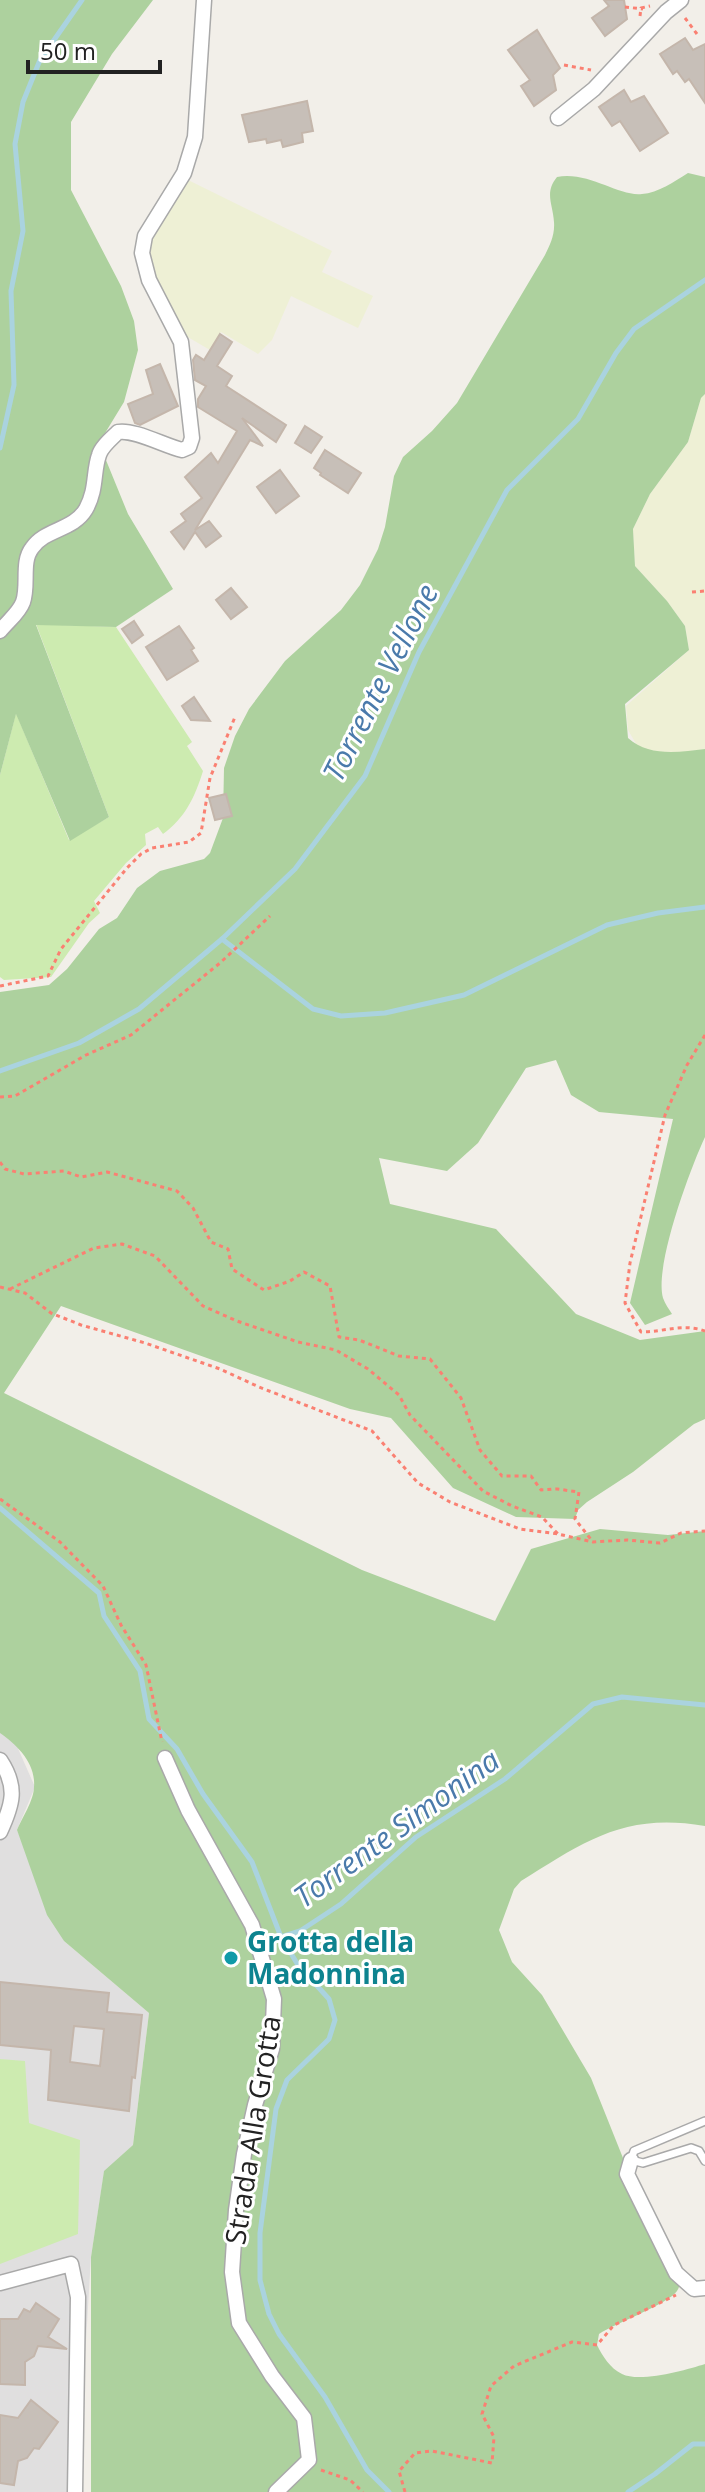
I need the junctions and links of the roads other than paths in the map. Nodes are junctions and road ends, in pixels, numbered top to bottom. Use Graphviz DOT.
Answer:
graph roads {
  1 [pos="204,0"];
  2 [pos="678,3"];
  3 [pos="558,118"];
  4 [pos="0,631"];
  5 [pos="165,1758"];
  6 [pos="0,1760"];
  7 [pos="0,1832"];
  8 [pos="705,2121"];
  9 [pos="631,2160"];
  10 [pos="705,2161"];
  11 [pos="0,2283"];
  12 [pos="700,2288"];
  13 [pos="75,2492"];
  14 [pos="276,2492"];
  1 -- 4 [label="street"];
  2 -- 3 [label="street"];
  5 -- 14 [label="street, Strada Alla Grotta"];
  6 -- 7 [label="street"];
  8 -- 9 [label="lane"];
  9 -- 10 [label="lane"];
  9 -- 12 [label="street"];
  11 -- 13 [label="street"];
}
